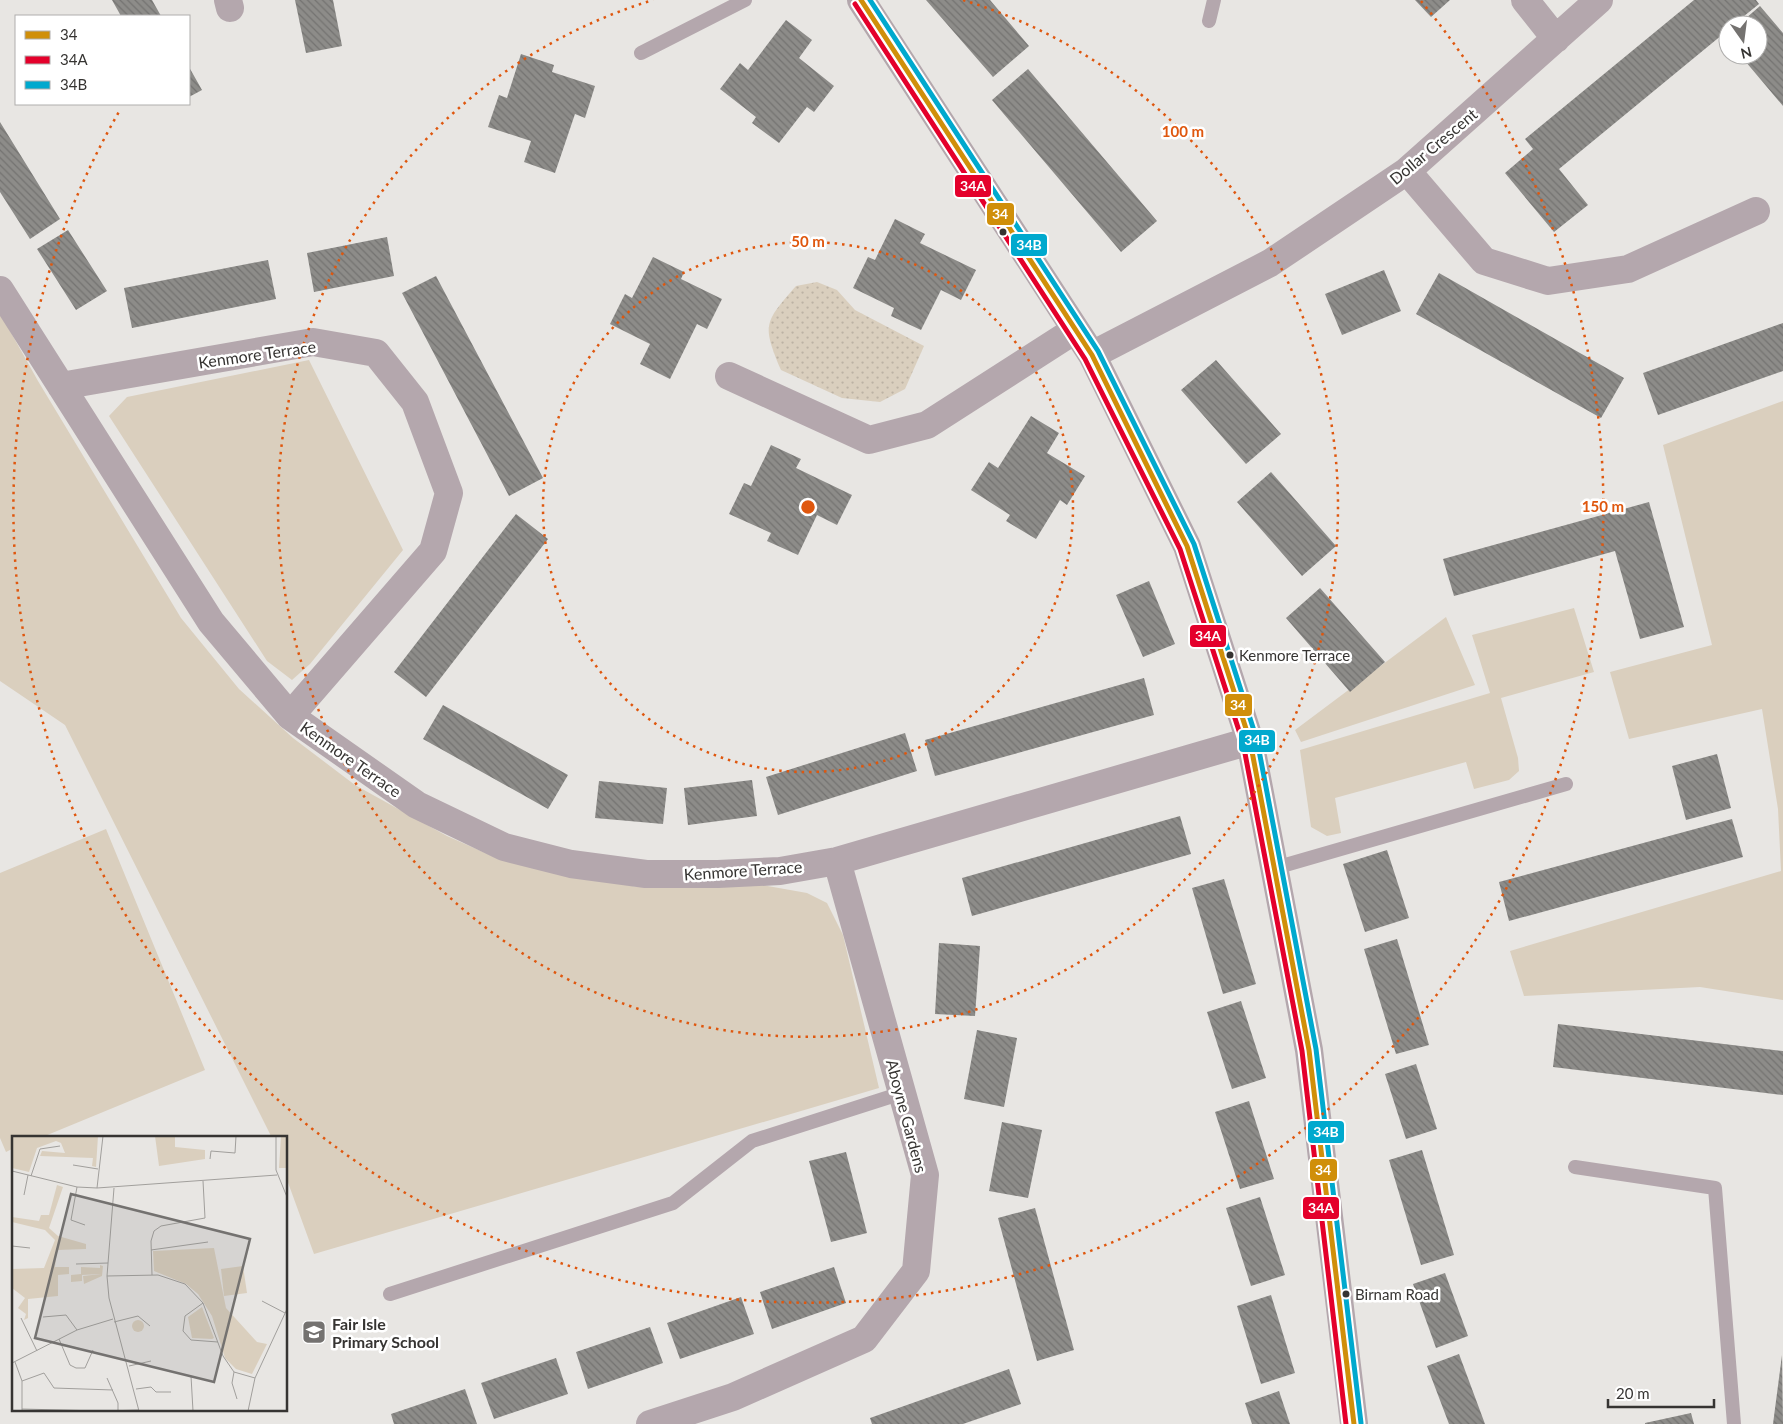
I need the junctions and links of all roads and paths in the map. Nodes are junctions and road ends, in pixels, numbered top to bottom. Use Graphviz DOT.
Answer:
graph roads {
  1 [pos="745,0"];
  2 [pos="861,0"];
  3 [pos="1214,0"];
  4 [pos="1525,0"];
  5 [pos="1599,0"];
  6 [pos="1209,21"];
  7 [pos="1556,38"];
  8 [pos="641,53"];
  9 [pos="1407,171"];
  10 [pos="1756,211"];
  11 [pos="0,290"];
  12 [pos="1075,330"];
  13 [pos="1092,355"];
  14 [pos="729,376"];
  15 [pos="61,386"];
  16 [pos="290,716"];
  17 [pos="1250,741"];
  18 [pos="1566,784"];
  19 [pos="837,861"];
  20 [pos="1275,868"];
  21 [pos="902,1093"];
  22 [pos="1575,1167"];
  23 [pos="390,1294"];
  24 [pos="650,1424"];
  25 [pos="1354,1424"];
  26 [pos="1734,1424"];
  1 -- 8 [label="lane"];
  2 -- 12 [label="street"];
  3 -- 6 [label="lane"];
  4 -- 7 [label="street"];
  5 -- 7 [label="street, Dollar Crescent"];
  7 -- 9 [label="street, Dollar Crescent"];
  9 -- 10 [label="street"];
  9 -- 13 [label="street, Dollar Crescent"];
  11 -- 15 [label="street, Kenmore Terrace"];
  12 -- 13 [label="street"];
  12 -- 14 [label="street"];
  13 -- 17 [label="street"];
  15 -- 16 [label="street, Kenmore Terrace"];
  15 -- 16 [label="street, Kenmore Terrace"];
  16 -- 19 [label="street, Kenmore Terrace"];
  17 -- 19 [label="street, Kenmore Terrace"];
  17 -- 20 [label="street"];
  18 -- 20 [label="lane"];
  19 -- 21 [label="street, Aboyne Gardens"];
  20 -- 25 [label="street"];
  21 -- 23 [label="lane"];
  21 -- 24 [label="street, Aboyne Gardens"];
  22 -- 26 [label="lane"];
}
